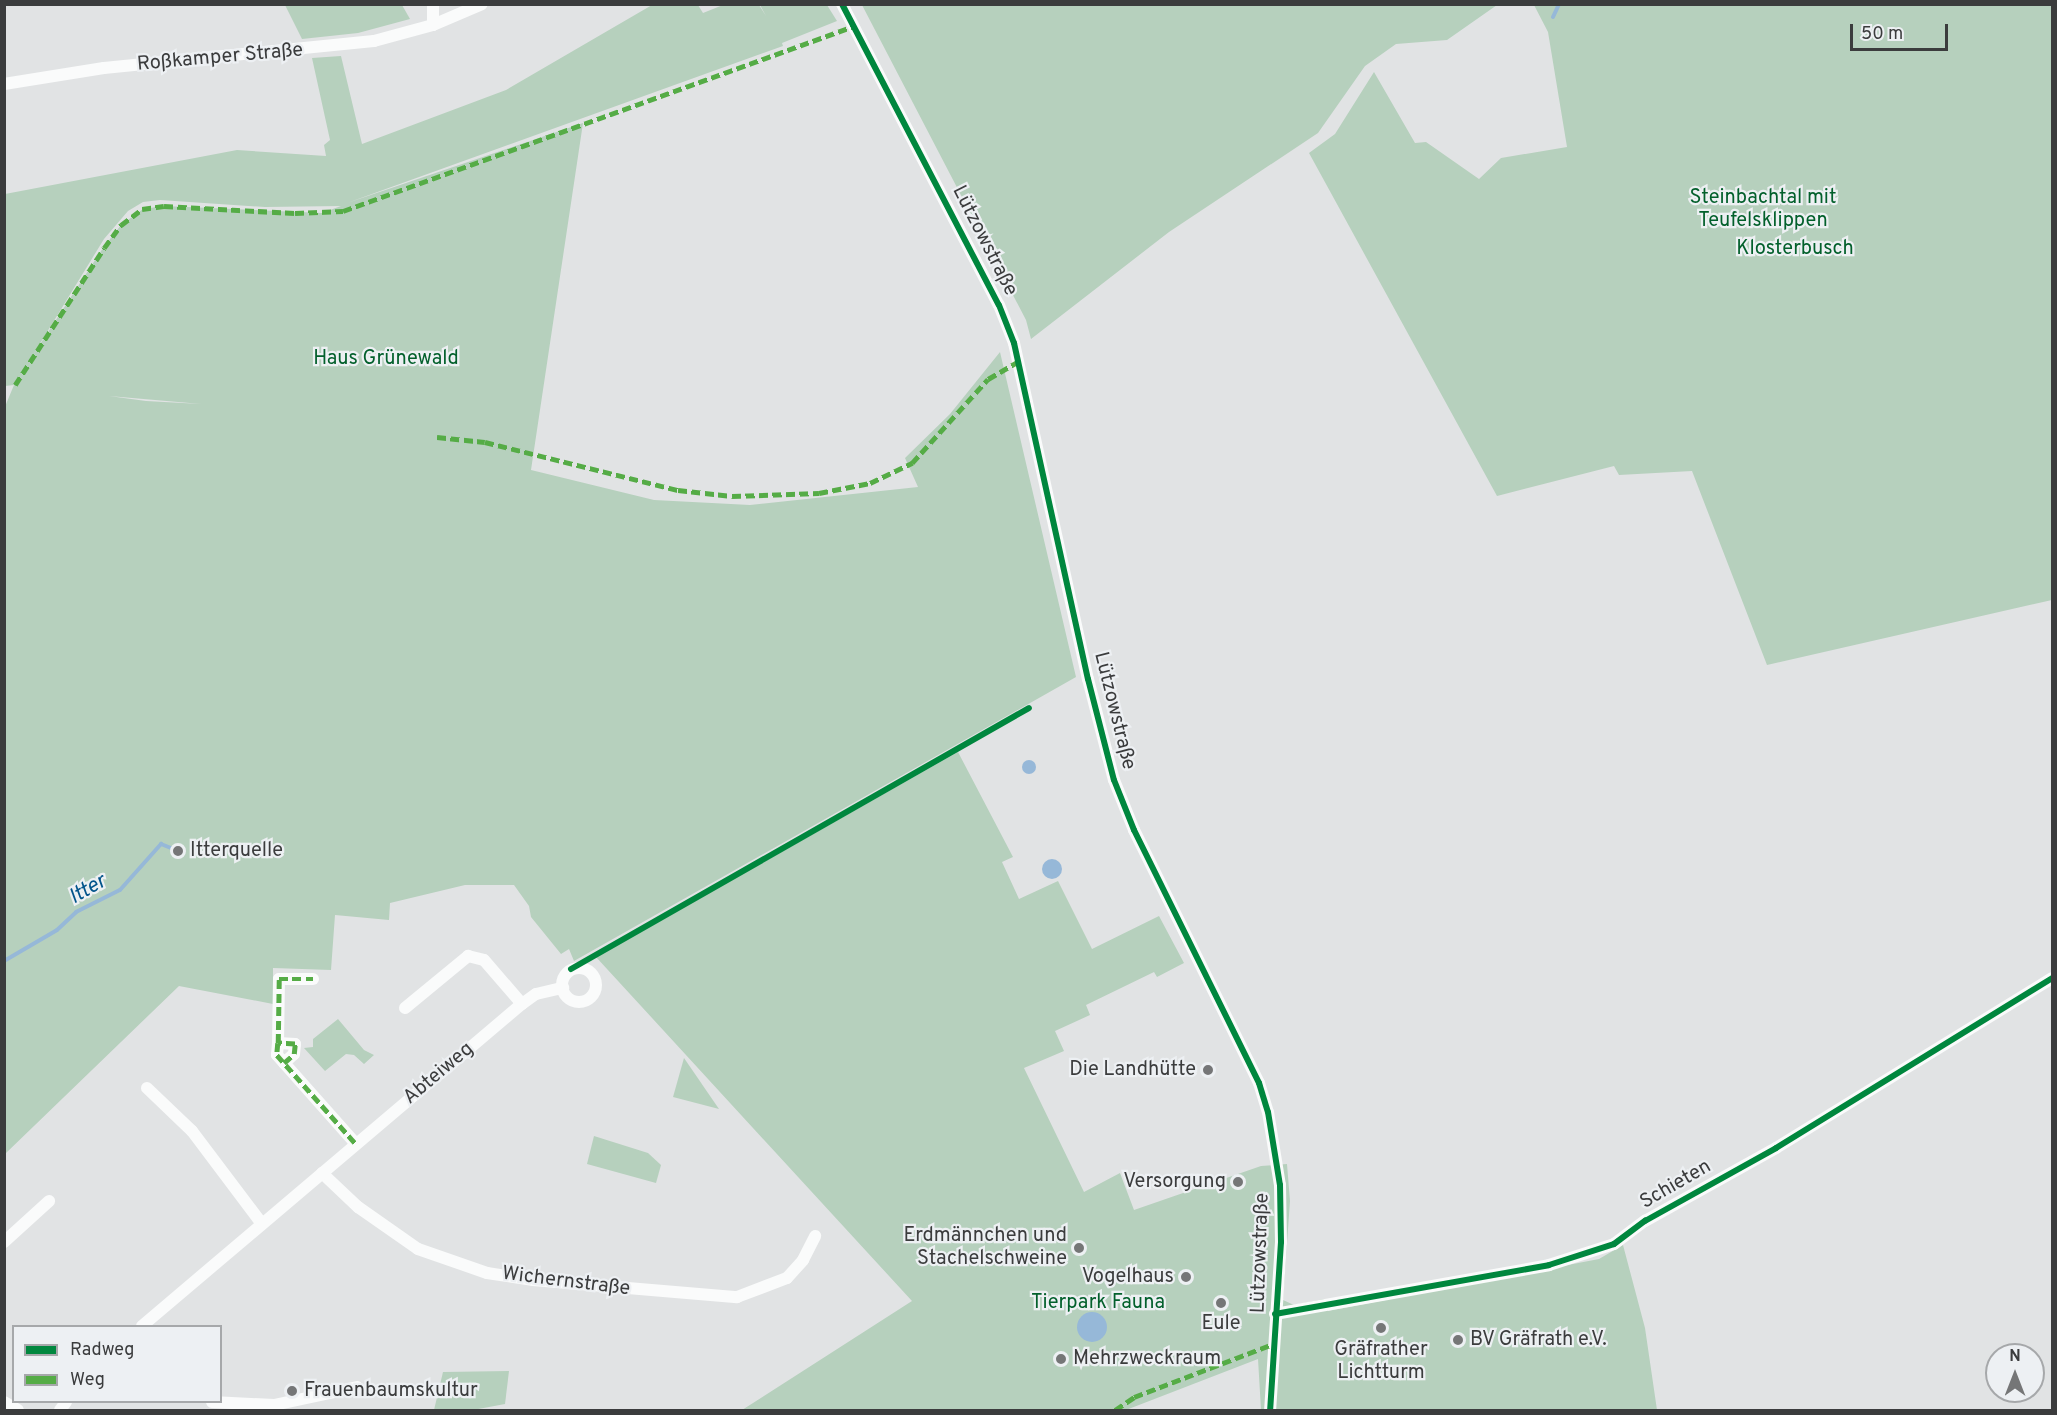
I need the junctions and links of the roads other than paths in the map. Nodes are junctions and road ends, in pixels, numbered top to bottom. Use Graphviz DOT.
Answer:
graph roads {
  1 [pos="434,4"];
  2 [pos="482,4"];
  3 [pos="843,4"];
  4 [pos="434,25"];
  5 [pos="4,84"];
  6 [pos="2052,978"];
  7 [pos="313,979"];
  8 [pos="563,988"];
  9 [pos="522,1004"];
  10 [pos="405,1008"];
  11 [pos="147,1088"];
  12 [pos="356,1144"];
  13 [pos="322,1173"];
  14 [pos="49,1201"];
  15 [pos="262,1224"];
  16 [pos="815,1236"];
  17 [pos="4,1242"];
  18 [pos="1275,1314"];
  19 [pos="143,1325"];
  20 [pos="357,1387"];
  21 [pos="4,1402"];
  22 [pos="222,1402"];
  23 [pos="18,1410"];
  24 [pos="1270,1410"];
  1 -- 4 [label="street"];
  2 -- 4 [label="street, Roßkamper Straße"];
  3 -- 18 [label="street, Lützowstraße"];
  4 -- 5 [label="street, Roßkamper Straße"];
  6 -- 18 [label="street, Schieten"];
  7 -- 12 [label="street"];
  8 -- 9 [label="street, Abteiweg"];
  9 -- 10 [label="street"];
  9 -- 12 [label="street, Abteiweg"];
  11 -- 15 [label="street"];
  12 -- 13 [label="street, Abteiweg"];
  13 -- 15 [label="street, Abteiweg"];
  13 -- 16 [label="street, Wichernstraße"];
  14 -- 17 [label="street"];
  15 -- 19 [label="street, Abteiweg"];
  18 -- 24 [label="street, Lützowstraße"];
  20 -- 22 [label="street"];
  21 -- 23 [label="street"];
}
